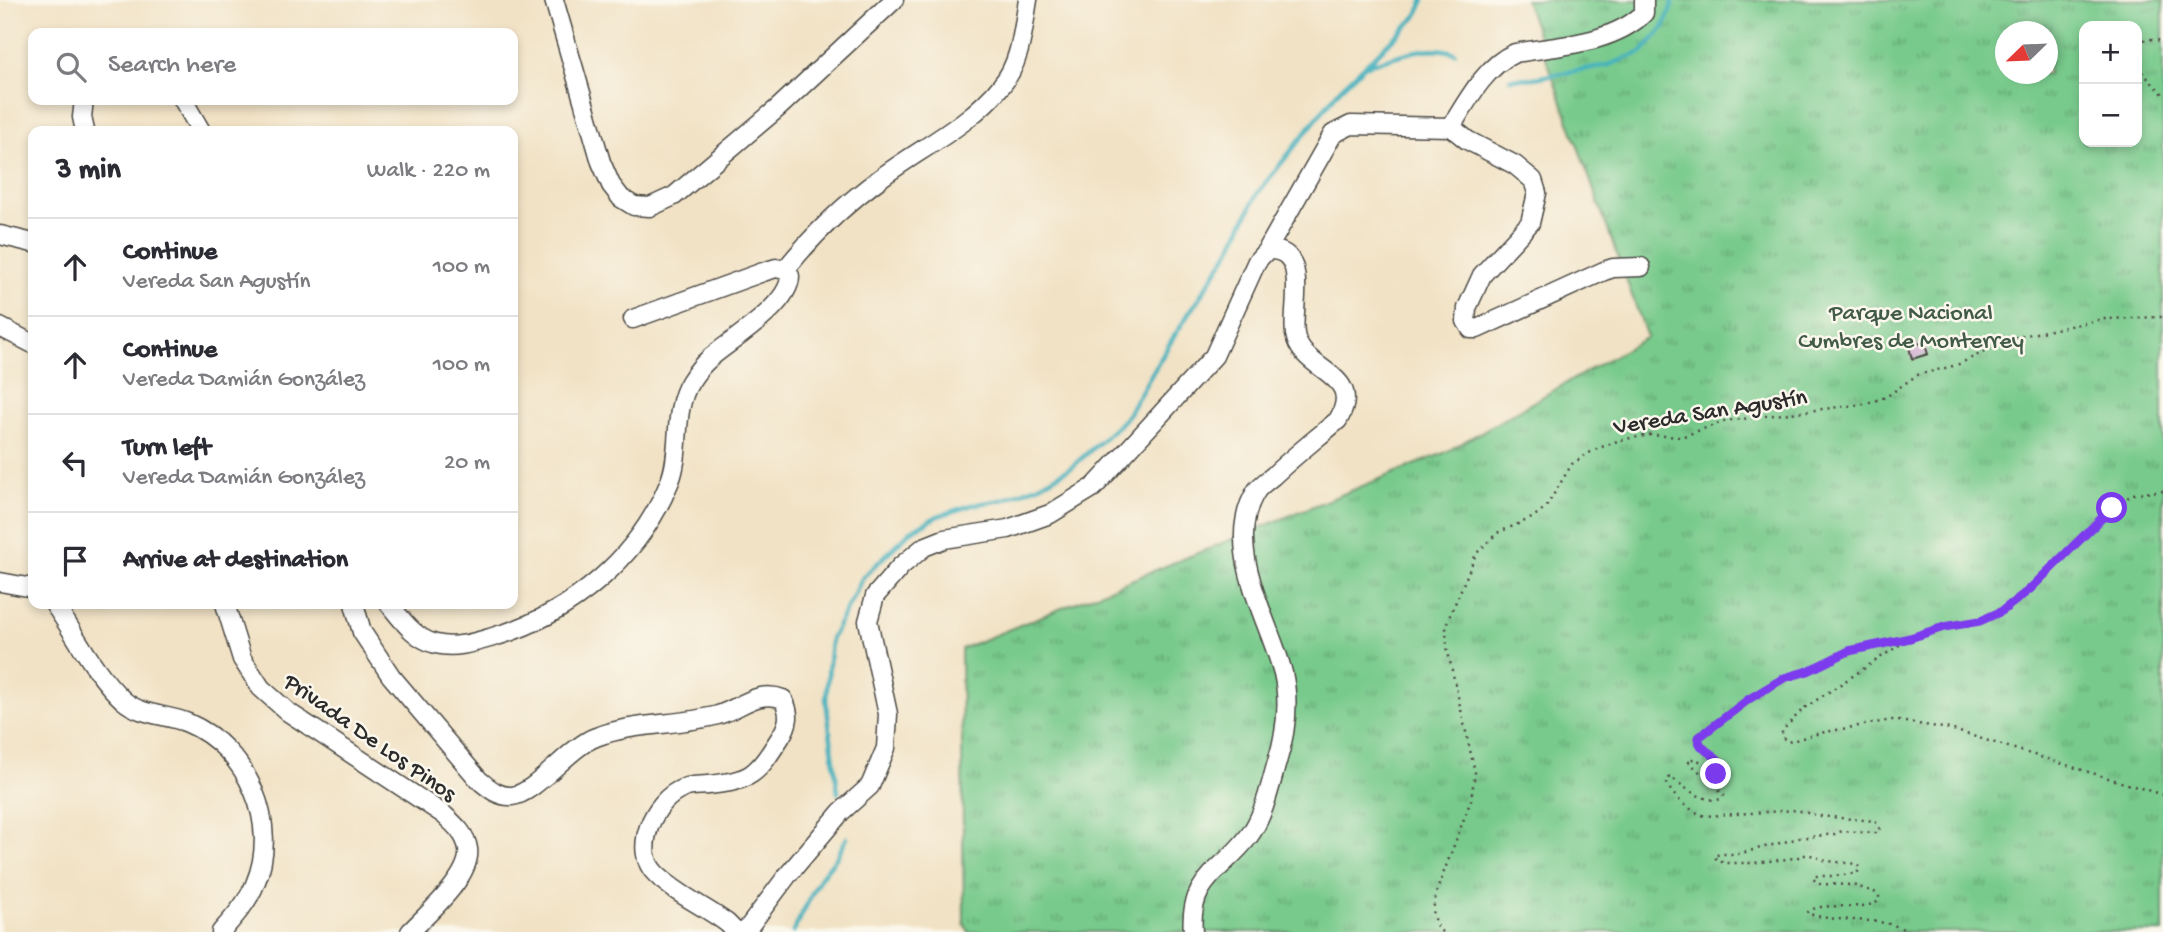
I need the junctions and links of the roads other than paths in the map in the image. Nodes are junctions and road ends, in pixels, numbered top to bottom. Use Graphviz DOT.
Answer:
graph roads {
  1 [pos="554,0"];
  2 [pos="894,0"];
  3 [pos="1028,0"];
  4 [pos="1644,0"];
  5 [pos="83,105"];
  6 [pos="186,105"];
  7 [pos="84,126"];
  8 [pos="198,126"];
  9 [pos="1451,127"];
  10 [pos="0,235"];
  11 [pos="28,242"];
  12 [pos="1267,250"];
  13 [pos="1641,267"];
  14 [pos="785,270"];
  15 [pos="633,319"];
  16 [pos="0,327"];
  17 [pos="28,341"];
  18 [pos="0,582"];
  19 [pos="28,587"];
  20 [pos="57,609"];
  21 [pos="227,609"];
  22 [pos="355,609"];
  23 [pos="393,609"];
  24 [pos="221,932"];
  25 [pos="410,932"];
  26 [pos="736,932"];
  27 [pos="746,932"];
  28 [pos="1193,932"];
  1 -- 2 [label="street"];
  3 -- 14 [label="street"];
  4 -- 9 [label="street"];
  5 -- 7 [label="street"];
  6 -- 8 [label="street"];
  9 -- 12 [label="street"];
  9 -- 13 [label="street"];
  10 -- 11 [label="street"];
  12 -- 27 [label="street"];
  12 -- 28 [label="street"];
  14 -- 15 [label="street"];
  14 -- 23 [label="street"];
  16 -- 17 [label="street"];
  18 -- 19 [label="street"];
  20 -- 24 [label="street"];
  21 -- 25 [label="street, Privada De Los Pinos"];
  22 -- 26 [label="street"];
}
